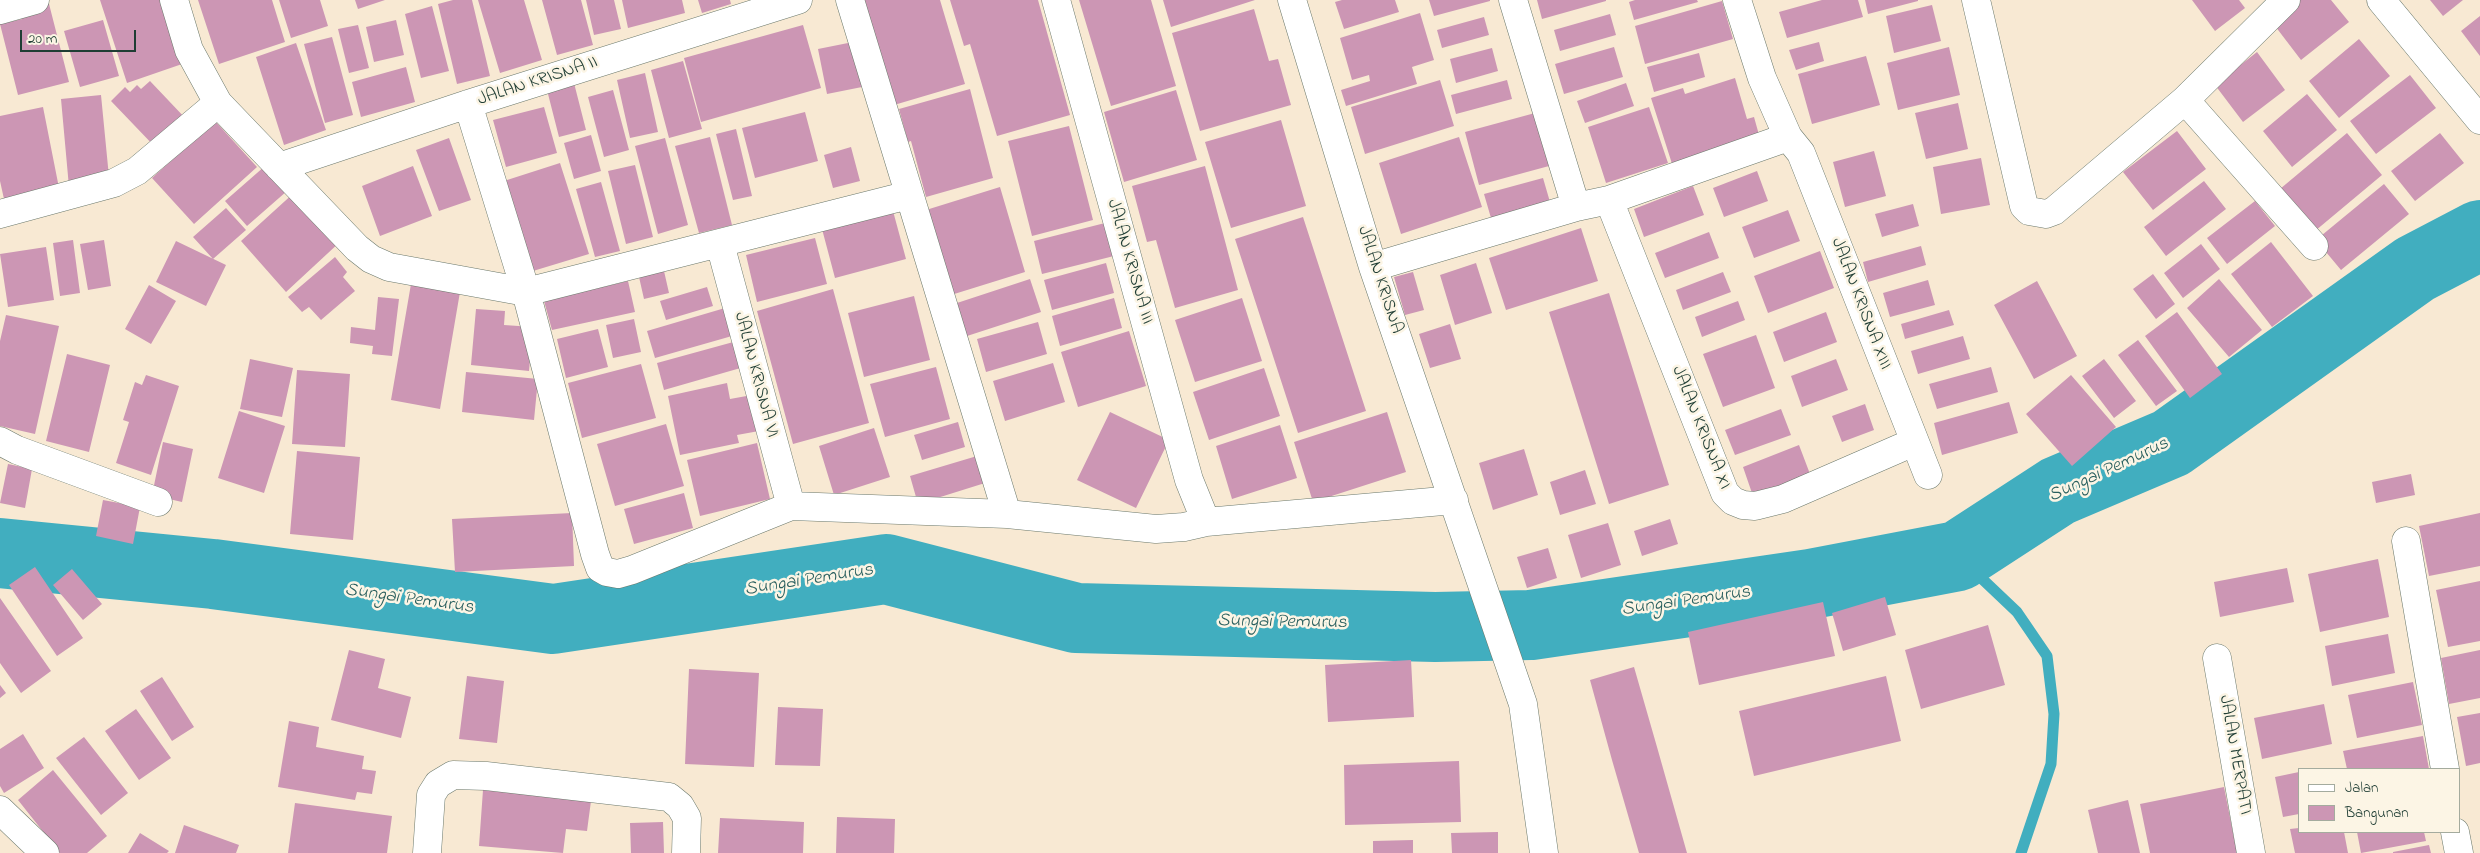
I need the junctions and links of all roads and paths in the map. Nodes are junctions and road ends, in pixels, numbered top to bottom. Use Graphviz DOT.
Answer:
graph roads {
  1 [pos="35,0"];
  2 [pos="174,0"];
  3 [pos="798,0"];
  4 [pos="850,0"];
  5 [pos="1056,0"];
  6 [pos="1292,0"];
  7 [pos="1513,0"];
  8 [pos="1737,0"];
  9 [pos="1976,0"];
  10 [pos="2286,0"];
  11 [pos="2381,0"];
  12 [pos="0,10"];
  13 [pos="2185,100"];
  14 [pos="218,103"];
  15 [pos="468,104"];
  16 [pos="2480,120"];
  17 [pos="1788,137"];
  18 [pos="279,167"];
  19 [pos="909,195"];
  20 [pos="1609,200"];
  21 [pos="1576,207"];
  22 [pos="0,214"];
  23 [pos="720,244"];
  24 [pos="2314,246"];
  25 [pos="1373,267"];
  26 [pos="526,292"];
  27 [pos="0,440"];
  28 [pos="1914,442"];
  29 [pos="1928,475"];
  30 [pos="1454,500"];
  31 [pos="158,502"];
  32 [pos="791,506"];
  33 [pos="1007,514"];
  34 [pos="1206,522"];
  35 [pos="2406,541"];
  36 [pos="2217,658"];
  37 [pos="2445,768"];
  38 [pos="0,810"];
  39 [pos="2456,833"];
  40 [pos="45,853"];
  41 [pos="427,853"];
  42 [pos="686,853"];
  43 [pos="1544,853"];
  44 [pos="2251,853"];
  45 [pos="2459,853"];
  1 -- 12 [label="street"];
  2 -- 14 [label="street"];
  3 -- 15 [label="street, JALAN KRISNA II"];
  4 -- 19 [label="street"];
  5 -- 34 [label="street, JALAN KRISNA III"];
  6 -- 25 [label="street, JALAN KRISNA"];
  7 -- 21 [label="street"];
  8 -- 17 [label="street, JALAN KRISNA XIII"];
  9 -- 13 [label="street"];
  10 -- 13 [label="street"];
  11 -- 16 [label="street"];
  13 -- 24 [label="street"];
  14 -- 18 [label="street"];
  14 -- 22 [label="street"];
  15 -- 18 [label="street, JALAN KRISNA II"];
  15 -- 26 [label="street"];
  17 -- 20 [label="street"];
  17 -- 28 [label="street, JALAN KRISNA XIII"];
  18 -- 26 [label="street"];
  19 -- 23 [label="street"];
  19 -- 33 [label="street"];
  20 -- 21 [label="street"];
  20 -- 28 [label="street, JALAN KRISNA XI"];
  21 -- 25 [label="street"];
  23 -- 26 [label="street"];
  23 -- 32 [label="street, JALAN KRISNA VI"];
  25 -- 30 [label="street, JALAN KRISNA"];
  26 -- 32 [label="street"];
  27 -- 31 [label="street"];
  28 -- 29 [label="street, JALAN KRISNA XIII"];
  30 -- 34 [label="street"];
  30 -- 43 [label="street, JALAN KRISNA"];
  32 -- 33 [label="street"];
  33 -- 34 [label="street"];
  35 -- 37 [label="street"];
  36 -- 44 [label="street, JALAN MERPATI"];
  38 -- 40 [label="street"];
  39 -- 45 [label="street"];
  41 -- 42 [label="street"];
}
